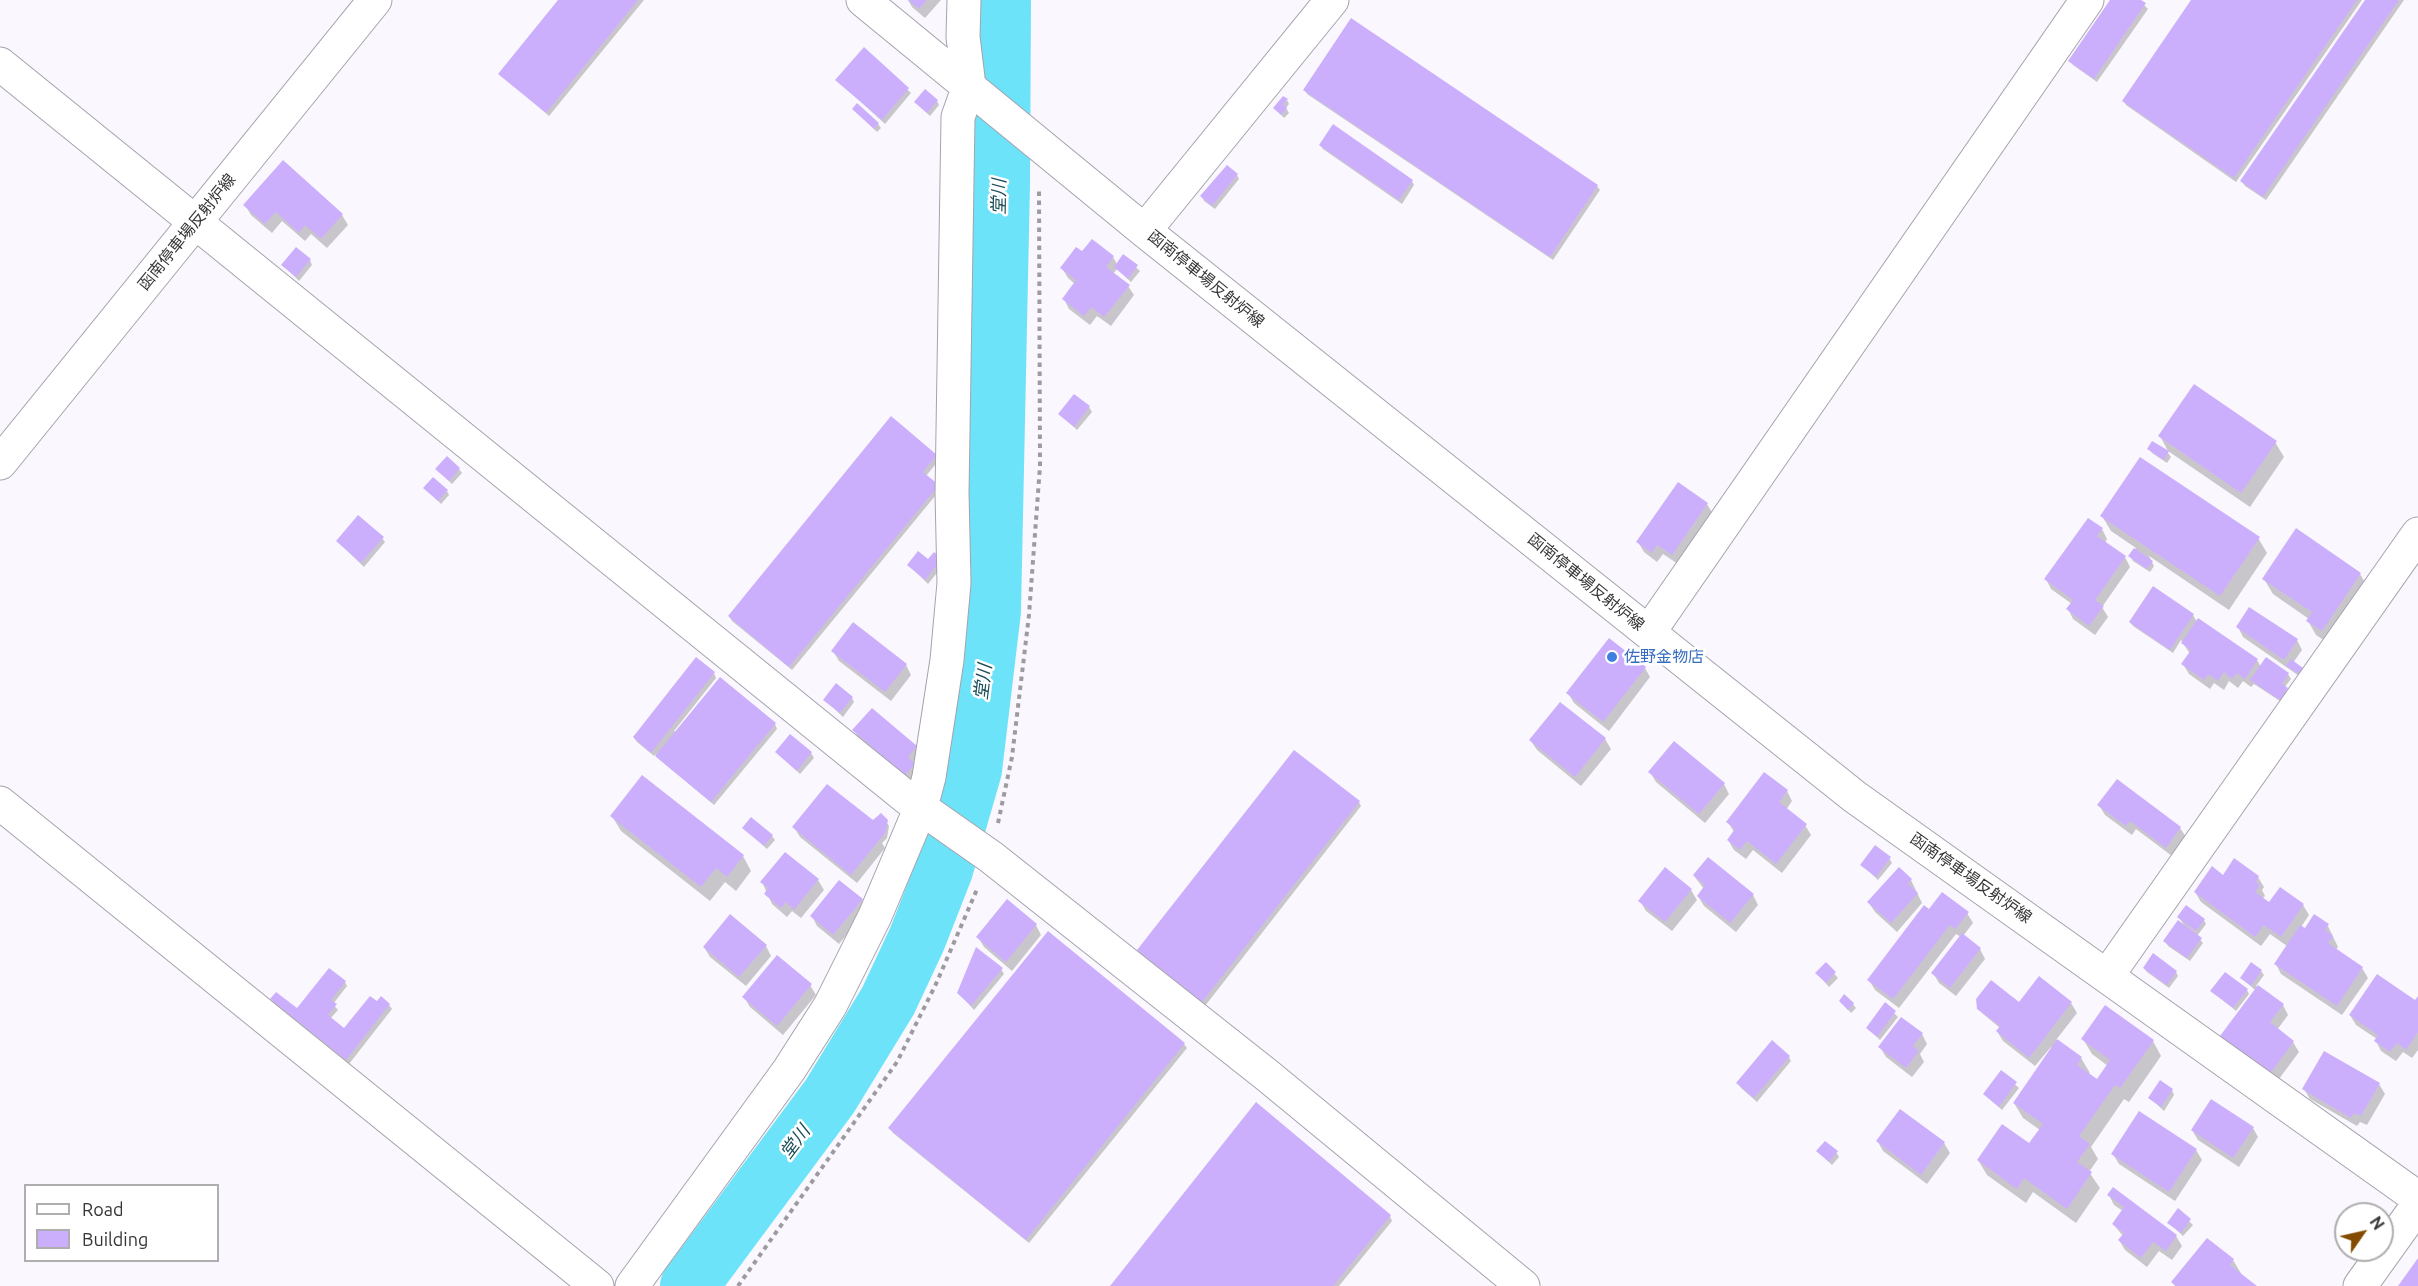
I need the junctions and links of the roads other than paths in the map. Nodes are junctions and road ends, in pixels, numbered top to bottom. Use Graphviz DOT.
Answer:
graph roads {
  1 [pos="375,0"];
  2 [pos="863,0"];
  3 [pos="964,0"];
  4 [pos="1332,0"];
  5 [pos="2087,0"];
  6 [pos="0,64"];
  7 [pos="969,86"];
  8 [pos="194,223"];
  9 [pos="1145,230"];
  10 [pos="0,463"];
  11 [pos="2418,534"];
  12 [pos="1649,632"];
  13 [pos="0,803"];
  14 [pos="926,810"];
  15 [pos="2107,976"];
  16 [pos="2418,1198"];
  17 [pos="2418,1205"];
  18 [pos="597,1286"];
  19 [pos="632,1286"];
  20 [pos="1523,1286"];
  21 [pos="2360,1286"];
  1 -- 8 [label="street, 函南停車場反射炉線"];
  2 -- 7 [label="street, 函南停車場反射炉線"];
  3 -- 7 [label="street"];
  4 -- 9 [label="street"];
  5 -- 12 [label="street"];
  6 -- 8 [label="street"];
  7 -- 9 [label="street, 函南停車場反射炉線"];
  7 -- 14 [label="street"];
  8 -- 10 [label="street, 函南停車場反射炉線"];
  8 -- 14 [label="street"];
  9 -- 12 [label="street, 函南停車場反射炉線"];
  11 -- 15 [label="street"];
  12 -- 15 [label="street, 函南停車場反射炉線"];
  13 -- 18 [label="street"];
  14 -- 19 [label="street"];
  14 -- 20 [label="street"];
  15 -- 16 [label="street, 函南停車場反射炉線"];
  17 -- 21 [label="street"];
}
